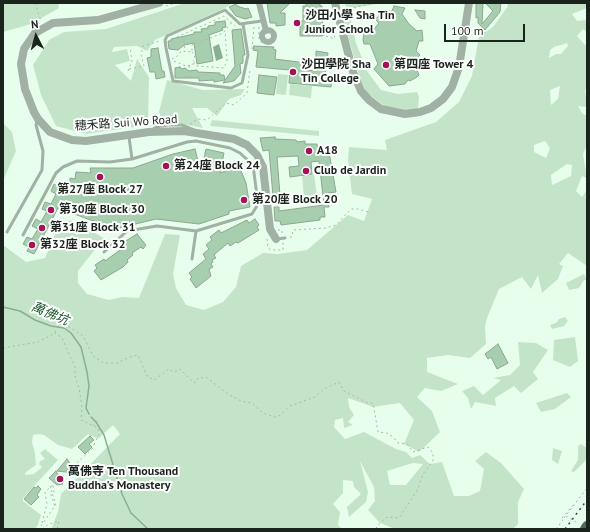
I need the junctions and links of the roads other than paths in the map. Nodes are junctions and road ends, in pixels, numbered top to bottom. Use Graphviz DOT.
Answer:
graph roads {
  1 [pos="259,3"];
  2 [pos="469,3"];
  3 [pos="336,4"];
  4 [pos="162,5"];
  5 [pos="262,21"];
  6 [pos="243,24"];
  7 [pos="266,31"];
  8 [pos="38,119"];
  9 [pos="129,135"];
  10 [pos="132,159"];
  11 [pos="196,231"];
  12 [pos="7,232"];
  13 [pos="23,235"];
  14 [pos="281,238"];
  15 [pos="104,252"];
  16 [pos="192,259"];
  1 -- 5 [label="street"];
  2 -- 3 [label="street"];
  4 -- 8 [label="street, 穗禾路 Sui Wo Road"];
  5 -- 6 [label="lane"];
  5 -- 7 [label="street"];
  6 -- 6 [label="lane"];
  8 -- 9 [label="street, 穗禾路 Sui Wo Road"];
  8 -- 12 [label="lane"];
  9 -- 10 [label="lane"];
  9 -- 14 [label="street, 穗禾路 Sui Wo Road"];
  10 -- 11 [label="lane"];
  10 -- 13 [label="lane"];
  11 -- 15 [label="lane"];
  11 -- 16 [label="lane"];
}
